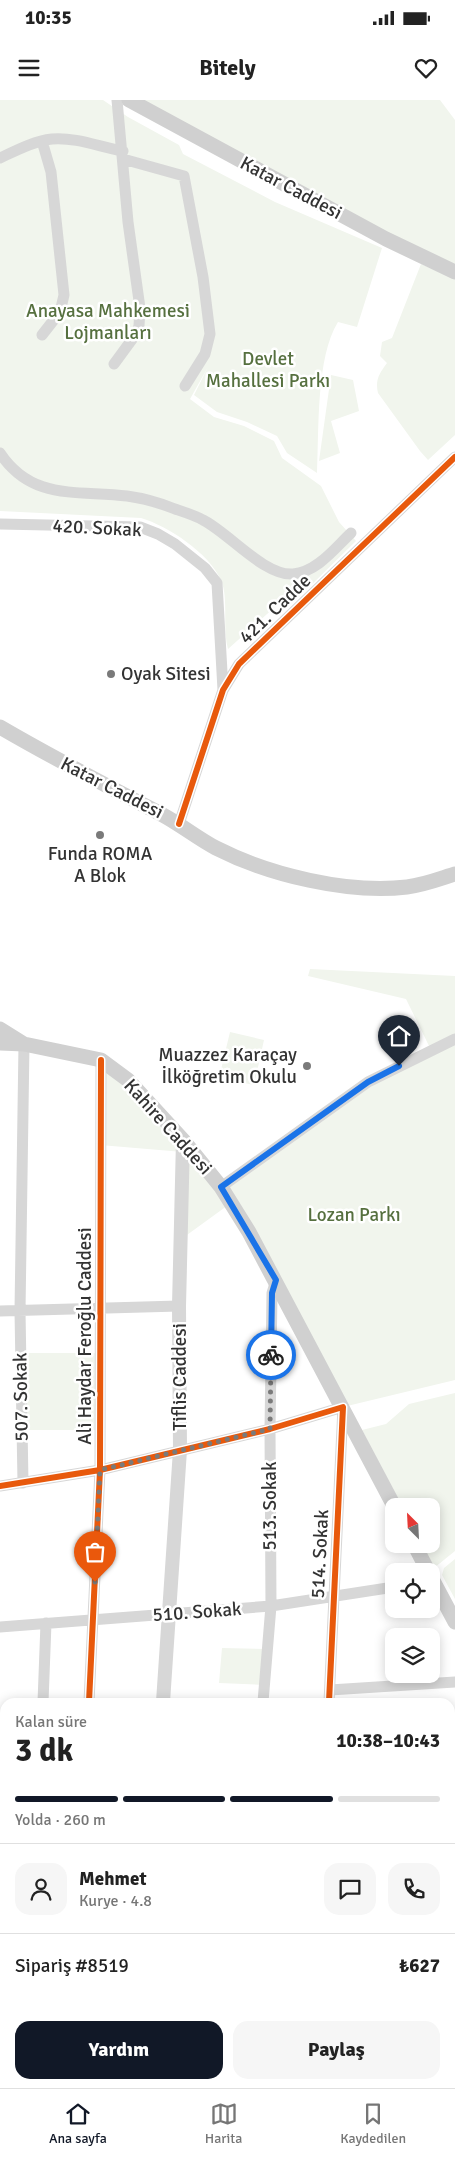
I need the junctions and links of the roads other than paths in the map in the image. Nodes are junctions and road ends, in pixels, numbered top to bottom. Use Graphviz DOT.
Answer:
graph roads {
  1 [pos="118,100"];
  2 [pos="129,100"];
  3 [pos="42,141"];
  4 [pos="123,155"];
  5 [pos="0,158"];
  6 [pos="453,268"];
  7 [pos="42,335"];
  8 [pos="114,364"];
  9 [pos="185,386"];
  10 [pos="0,453"];
  11 [pos="455,457"];
  12 [pos="0,524"];
  13 [pos="351,532"];
  14 [pos="223,690"];
  15 [pos="0,727"];
  16 [pos="179,824"];
  17 [pos="455,874"];
  18 [pos="1,1036"];
  19 [pos="455,1038"];
  20 [pos="24,1044"];
  21 [pos="101,1060"];
  22 [pos="183,1140"];
  23 [pos="221,1187"];
  24 [pos="276,1280"];
  25 [pos="179,1306"];
  26 [pos="99,1308"];
  27 [pos="0,1311"];
  28 [pos="20,1311"];
  29 [pos="343,1407"];
  30 [pos="270,1429"];
  31 [pos="180,1450"];
  32 [pos="100,1470"];
  33 [pos="23,1482"];
  34 [pos="0,1486"];
  35 [pos="390,1498"];
  36 [pos="385,1588"];
  37 [pos="440,1594"];
  38 [pos="333,1596"];
  39 [pos="271,1606"];
  40 [pos="170,1614"];
  41 [pos="94,1620"];
  42 [pos="455,1622"];
  43 [pos="46,1623"];
  44 [pos="0,1627"];
  45 [pos="455,1682"];
  46 [pos="330,1690"];
  47 [pos="43,1698"];
  48 [pos="89,1698"];
  49 [pos="163,1698"];
  50 [pos="263,1698"];
  51 [pos="329,1698"];
  1 -- 4 [label="street"];
  2 -- 6 [label="main road, Katar Caddesi"];
  3 -- 4 [label="street"];
  3 -- 5 [label="street"];
  3 -- 7 [label="street"];
  4 -- 8 [label="street"];
  4 -- 9 [label="street"];
  10 -- 13 [label="street"];
  11 -- 14 [label="street, 421. Cadde"];
  12 -- 14 [label="street, 420. Sokak"];
  14 -- 16 [label="street, 421. Cadde"];
  15 -- 16 [label="main road, Katar Caddesi"];
  16 -- 17 [label="main road, Katar Caddesi"];
  18 -- 20 [label="main road, Kahire Caddesi"];
  19 -- 23 [label="street"];
  20 -- 21 [label="main road, Kahire Caddesi"];
  20 -- 28 [label="street, 507. Sokak"];
  21 -- 22 [label="main road, Kahire Caddesi"];
  21 -- 26 [label="street, Ali Haydar Feroğlu Caddesi"];
  22 -- 23 [label="main road, Kahire Caddesi"];
  22 -- 25 [label="street, Tiflis Caddesi"];
  23 -- 24 [label="main road, Kahire Caddesi"];
  24 -- 29 [label="main road, Kahire Caddesi"];
  24 -- 30 [label="street, 513. Sokak"];
  25 -- 26 [label="street"];
  25 -- 31 [label="street, Tiflis Caddesi"];
  26 -- 28 [label="street"];
  26 -- 32 [label="street, Ali Haydar Feroğlu Caddesi"];
  27 -- 28 [label="street"];
  28 -- 33 [label="street, 507. Sokak"];
  29 -- 30 [label="street"];
  29 -- 35 [label="main road, Kahire Caddesi"];
  29 -- 38 [label="street, 514. Sokak"];
  30 -- 31 [label="street"];
  30 -- 39 [label="street, 513. Sokak"];
  31 -- 32 [label="street"];
  31 -- 40 [label="street, Tiflis Caddesi"];
  32 -- 33 [label="street"];
  32 -- 41 [label="street, Ali Haydar Feroğlu Caddesi"];
  33 -- 34 [label="street"];
  36 -- 38 [label="street, 510. Sokak"];
  37 -- 42 [label="main road"];
  38 -- 39 [label="street, 510. Sokak"];
  38 -- 46 [label="street, 514. Sokak"];
  39 -- 40 [label="street, 510. Sokak"];
  39 -- 50 [label="street, 513. Sokak"];
  40 -- 41 [label="street, 510. Sokak"];
  40 -- 49 [label="street, Tiflis Caddesi"];
  41 -- 43 [label="street, 510. Sokak"];
  41 -- 48 [label="street, Ali Haydar Feroğlu Caddesi"];
  43 -- 44 [label="street, 510. Sokak"];
  43 -- 47 [label="street"];
  45 -- 46 [label="street"];
  46 -- 51 [label="street, 514. Sokak"];
}
